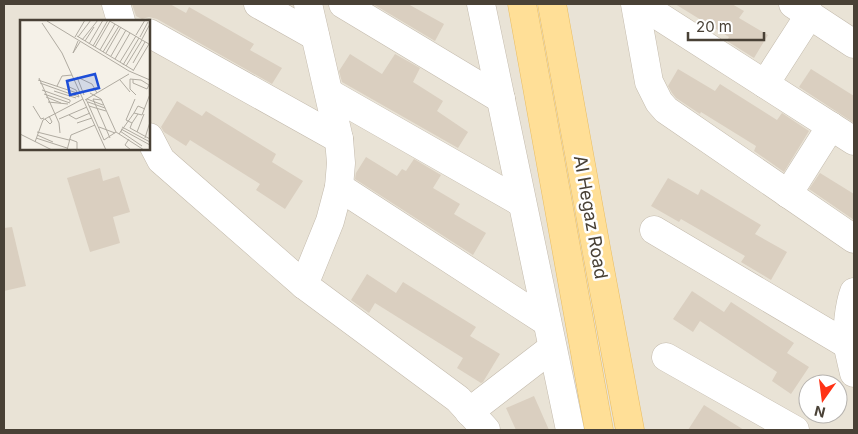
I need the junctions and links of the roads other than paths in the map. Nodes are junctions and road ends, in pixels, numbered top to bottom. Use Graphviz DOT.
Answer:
graph roads {
  1 [pos="258,4"];
  2 [pos="308,4"];
  3 [pos="343,4"];
  4 [pos="481,4"];
  5 [pos="522,4"];
  6 [pos="552,4"];
  7 [pos="635,4"];
  8 [pos="640,4"];
  9 [pos="801,9"];
  10 [pos="150,34"];
  11 [pos="316,36"];
  12 [pos="854,44"];
  13 [pos="765,84"];
  14 [pos="329,93"];
  15 [pos="500,100"];
  16 [pos="831,126"];
  17 [pos="150,139"];
  18 [pos="339,139"];
  19 [pos="854,141"];
  20 [pos="339,187"];
  21 [pos="788,194"];
  22 [pos="522,203"];
  23 [pos="654,230"];
  24 [pos="854,240"];
  25 [pos="304,285"];
  26 [pos="854,292"];
  27 [pos="547,322"];
  28 [pos="848,345"];
  29 [pos="552,348"];
  30 [pos="666,357"];
  31 [pos="854,374"];
  32 [pos="478,421"];
  33 [pos="570,430"];
  34 [pos="599,430"];
  35 [pos="630,430"];
  36 [pos="795,430"];
  1 -- 11 [label="street"];
  2 -- 11 [label="street"];
  3 -- 15 [label="street"];
  4 -- 15 [label="street"];
  5 -- 34 [label="main road, Al Hegaz Road"];
  6 -- 35 [label="main road, Al Hegaz Road"];
  7 -- 21 [label="street"];
  8 -- 13 [label="street"];
  9 -- 12 [label="street"];
  9 -- 13 [label="street"];
  10 -- 18 [label="street"];
  11 -- 14 [label="street"];
  13 -- 16 [label="street"];
  14 -- 18 [label="street"];
  14 -- 22 [label="street"];
  15 -- 22 [label="street"];
  16 -- 19 [label="street"];
  16 -- 21 [label="street"];
  17 -- 25 [label="street"];
  18 -- 20 [label="street"];
  20 -- 25 [label="street"];
  20 -- 27 [label="street"];
  21 -- 24 [label="street"];
  22 -- 27 [label="street"];
  23 -- 28 [label="street"];
  25 -- 32 [label="street"];
  26 -- 28 [label="street"];
  27 -- 29 [label="street"];
  28 -- 31 [label="street"];
  29 -- 32 [label="street"];
  29 -- 33 [label="street"];
  30 -- 36 [label="street"];
}
